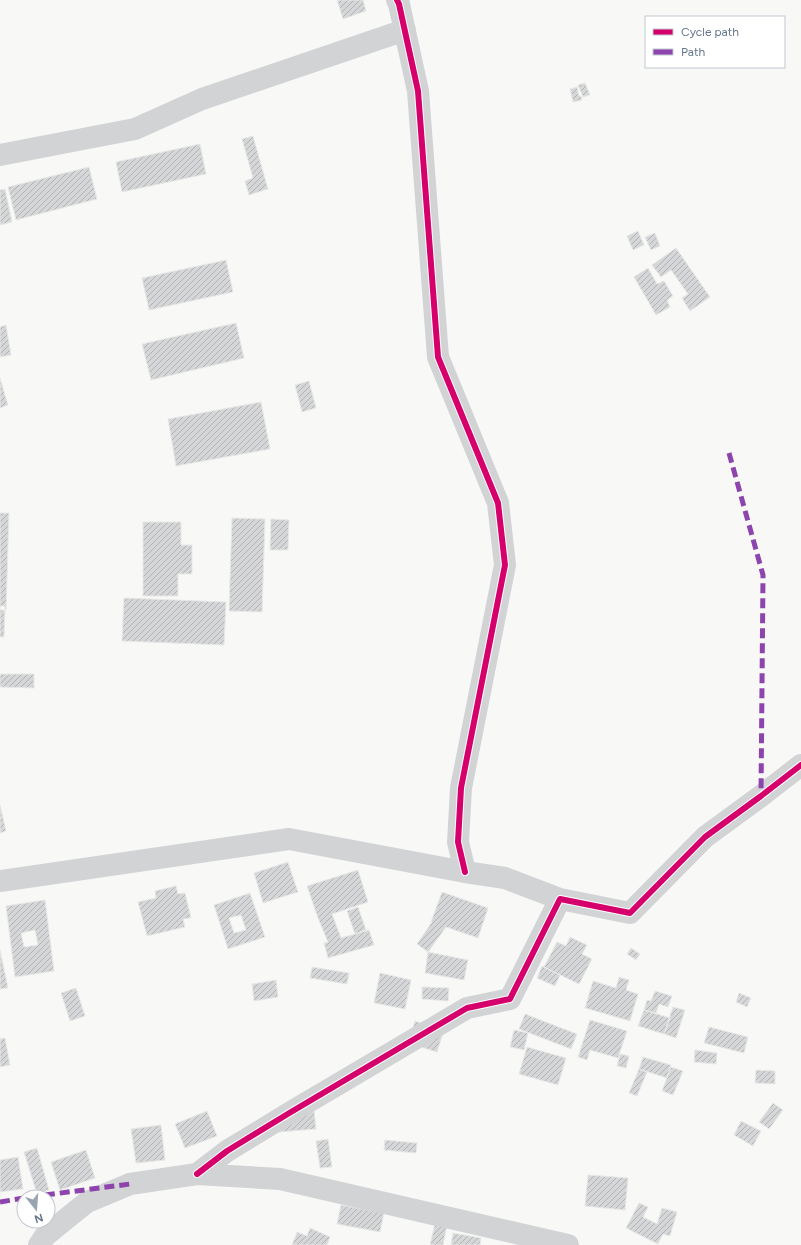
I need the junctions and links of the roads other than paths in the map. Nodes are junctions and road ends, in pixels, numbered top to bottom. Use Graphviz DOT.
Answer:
graph roads {
  1 [pos="397,0"];
  2 [pos="405,30"];
  3 [pos="0,155"];
  4 [pos="801,765"];
  5 [pos="465,872"];
  6 [pos="0,881"];
  7 [pos="560,899"];
  8 [pos="197,1174"];
  9 [pos="39,1245"];
  10 [pos="568,1245"];
  1 -- 2 [label="street"];
  2 -- 3 [label="street"];
  2 -- 5 [label="street"];
  4 -- 7 [label="street"];
  5 -- 6 [label="street"];
  5 -- 7 [label="street"];
  7 -- 8 [label="street"];
  8 -- 9 [label="street"];
  8 -- 10 [label="street"];
}
